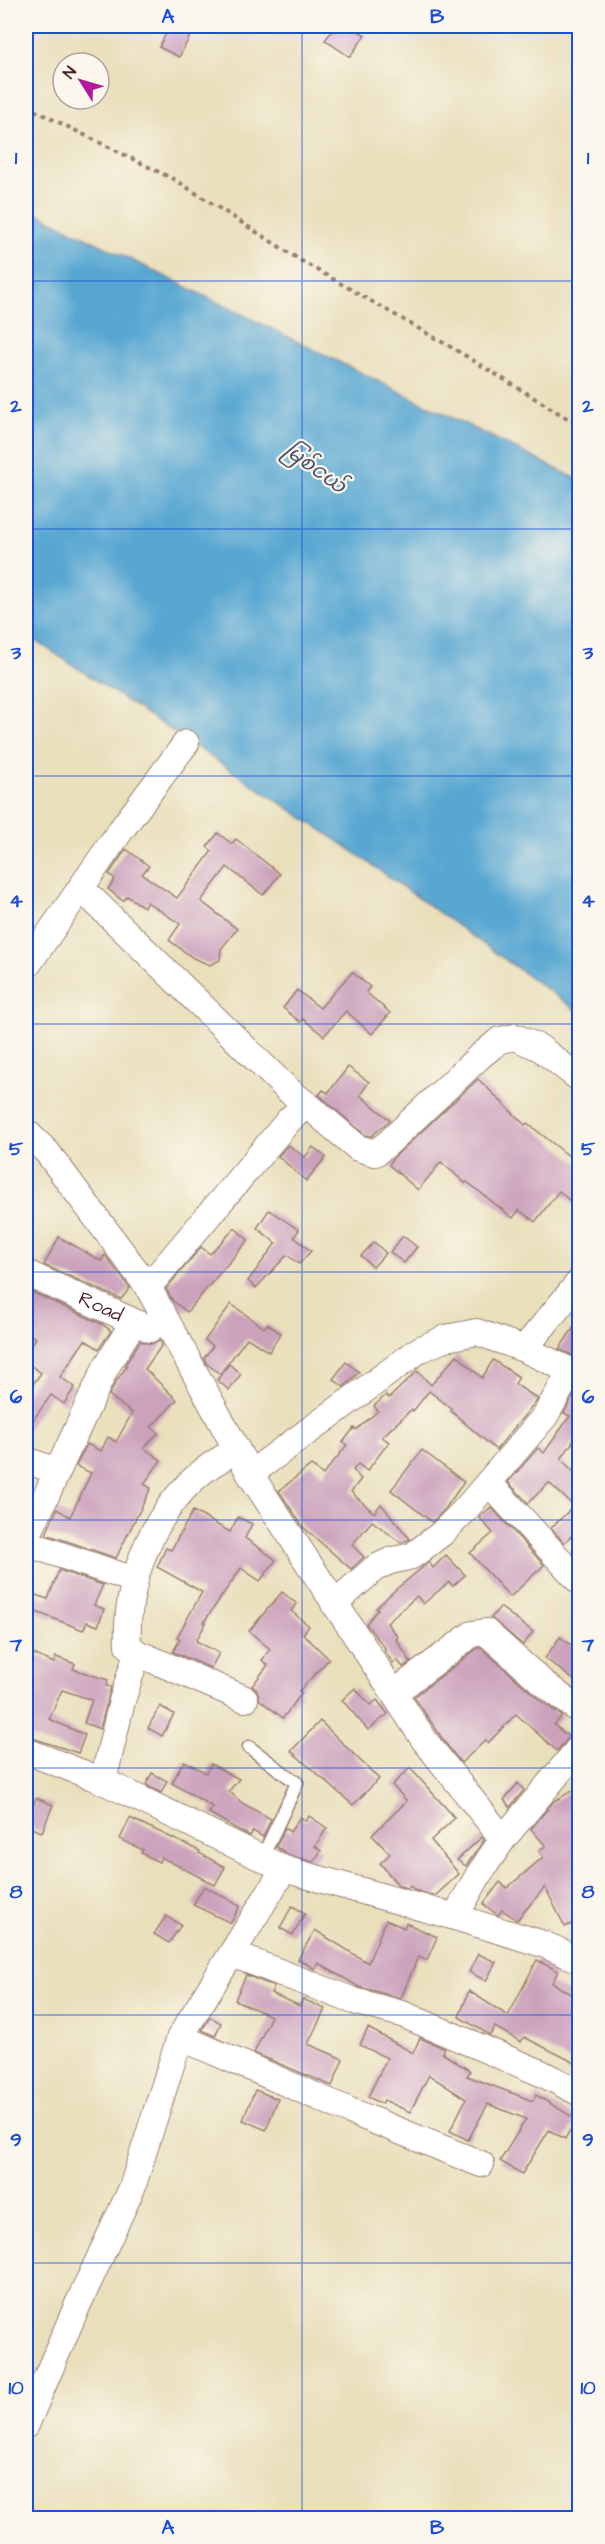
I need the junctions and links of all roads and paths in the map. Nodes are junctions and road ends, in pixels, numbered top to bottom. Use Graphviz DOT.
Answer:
graph roads {
  1 [pos="26,106"];
  2 [pos="579,426"];
  3 [pos="186,743"];
  4 [pos="81,888"];
  5 [pos="26,967"];
  6 [pos="579,1079"];
  7 [pos="311,1108"];
  8 [pos="26,1132"];
  9 [pos="26,1273"];
  10 [pos="579,1281"];
  11 [pos="148,1287"];
  12 [pos="134,1323"];
  13 [pos="178,1340"];
  14 [pos="524,1349"];
  15 [pos="575,1373"];
  16 [pos="236,1451"];
  17 [pos="26,1460"];
  18 [pos="56,1471"];
  19 [pos="250,1474"];
  20 [pos="489,1483"];
  21 [pos="26,1541"];
  22 [pos="134,1580"];
  23 [pos="579,1582"];
  24 [pos="334,1604"];
  25 [pos="137,1653"];
  26 [pos="394,1693"];
  27 [pos="244,1699"];
  28 [pos="579,1711"];
  29 [pos="249,1747"];
  30 [pos="579,1747"];
  31 [pos="26,1751"];
  32 [pos="103,1781"];
  33 [pos="503,1839"];
  34 [pos="273,1864"];
  35 [pos="455,1917"];
  36 [pos="232,1954"];
  37 [pos="579,1960"];
  38 [pos="180,2037"];
  39 [pos="579,2093"];
  40 [pos="481,2164"];
  41 [pos="26,2425"];
  1 -- 2 [label="path"];
  3 -- 4 [label="street"];
  4 -- 5 [label="street"];
  4 -- 7 [label="street"];
  6 -- 7 [label="street"];
  7 -- 11 [label="street"];
  8 -- 11 [label="street"];
  9 -- 12 [label="street, Road"];
  10 -- 14 [label="street"];
  11 -- 13 [label="street"];
  12 -- 13 [label="street, Road"];
  12 -- 18 [label="street"];
  13 -- 16 [label="street"];
  14 -- 15 [label="street"];
  14 -- 19 [label="street"];
  15 -- 20 [label="street"];
  16 -- 19 [label="street"];
  16 -- 22 [label="street"];
  17 -- 18 [label="street"];
  18 -- 21 [label="street"];
  19 -- 24 [label="street"];
  20 -- 23 [label="street"];
  20 -- 24 [label="street"];
  21 -- 22 [label="street"];
  22 -- 25 [label="street"];
  24 -- 26 [label="street"];
  25 -- 27 [label="street"];
  25 -- 32 [label="street"];
  26 -- 28 [label="street"];
  26 -- 33 [label="street"];
  29 -- 34 [label="lane"];
  30 -- 33 [label="street"];
  31 -- 32 [label="street"];
  32 -- 34 [label="street"];
  33 -- 35 [label="street"];
  34 -- 35 [label="street"];
  34 -- 36 [label="street"];
  35 -- 37 [label="street"];
  36 -- 38 [label="street"];
  36 -- 39 [label="street"];
  38 -- 40 [label="street"];
  38 -- 41 [label="street"];
}
